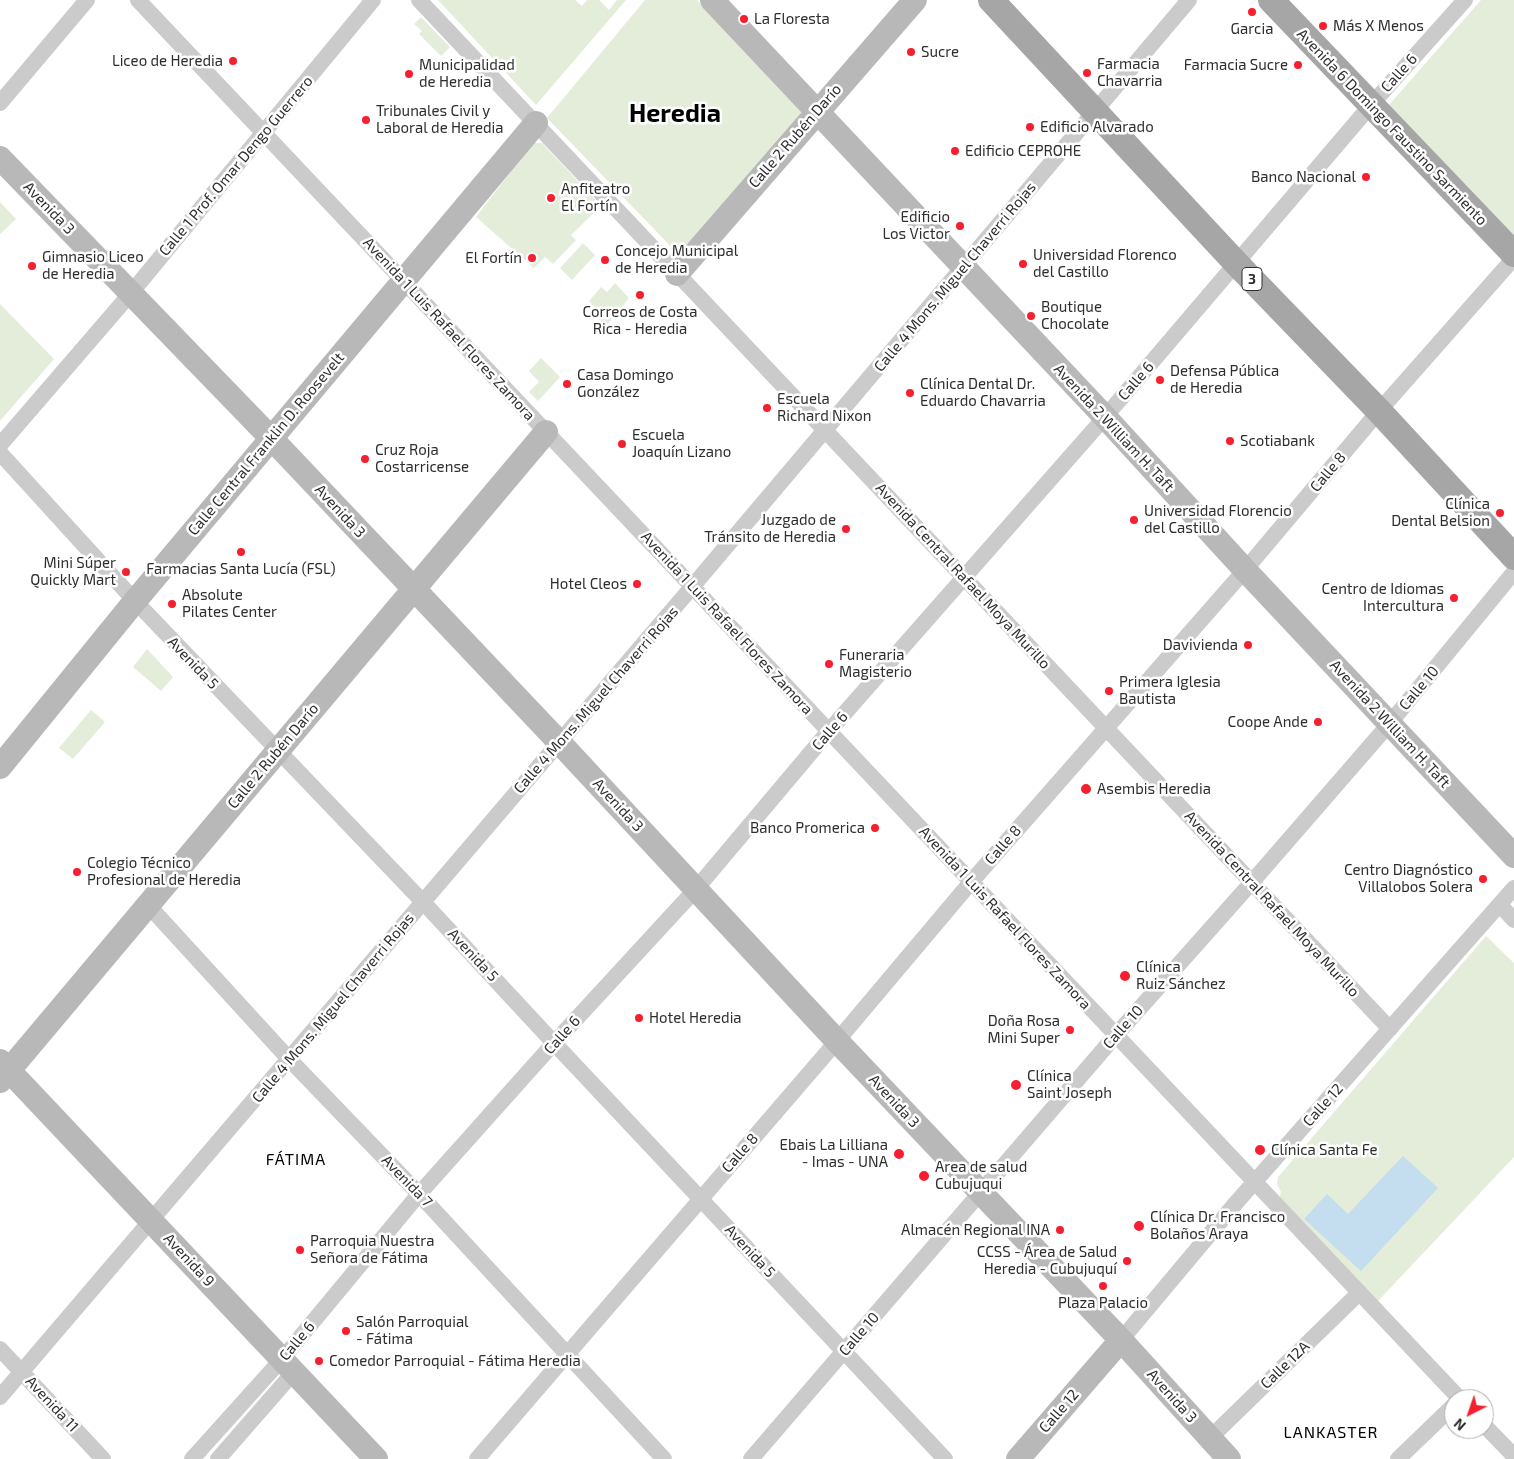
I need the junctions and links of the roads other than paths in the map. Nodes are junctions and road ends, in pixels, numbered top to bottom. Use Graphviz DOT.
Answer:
graph roads {
  1 [pos="87,0"];
  2 [pos="138,0"];
  3 [pos="373,0"];
  4 [pos="419,0"];
  5 [pos="712,0"];
  6 [pos="914,0"];
  7 [pos="991,0"];
  8 [pos="1189,0"];
  9 [pos="1271,0"];
  10 [pos="1465,0"];
  11 [pos="0,103"];
  12 [pos="1371,105"];
  13 [pos="817,111"];
  14 [pos="1095,112"];
  15 [pos="536,124"];
  16 [pos="264,133"];
  17 [pos="0,158"];
  18 [pos="1514,254"];
  19 [pos="1514,258"];
  20 [pos="1237,264"];
  21 [pos="964,267"];
  22 [pos="677,274"];
  23 [pos="403,281"];
  24 [pos="131,293"];
  25 [pos="1379,411"];
  26 [pos="1105,417"];
  27 [pos="825,431"];
  28 [pos="546,432"];
  29 [pos="272,438"];
  30 [pos="0,445"];
  31 [pos="0,453"];
  32 [pos="1514,557"];
  33 [pos="1245,570"];
  34 [pos="1514,572"];
  35 [pos="963,577"];
  36 [pos="692,587"];
  37 [pos="413,590"];
  38 [pos="135,601"];
  39 [pos="1390,723"];
  40 [pos="1105,727"];
  41 [pos="829,731"];
  42 [pos="560,742"];
  43 [pos="277,751"];
  44 [pos="2,761"];
  45 [pos="1514,856"];
  46 [pos="971,882"];
  47 [pos="1252,882"];
  48 [pos="1514,888"];
  49 [pos="696,889"];
  50 [pos="423,902"];
  51 [pos="148,905"];
  52 [pos="1500,905"];
  53 [pos="1514,920"];
  54 [pos="1390,1029"];
  55 [pos="1116,1035"];
  56 [pos="837,1041"];
  57 [pos="554,1044"];
  58 [pos="289,1059"];
  59 [pos="3,1071"];
  60 [pos="1255,1182"];
  61 [pos="980,1193"];
  62 [pos="419,1194"];
  63 [pos="701,1200"];
  64 [pos="152,1220"];
  65 [pos="1360,1293"];
  66 [pos="1121,1340"];
  67 [pos="0,1349"];
  68 [pos="845,1351"];
  69 [pos="566,1354"];
  70 [pos="288,1366"];
  71 [pos="21,1372"];
  72 [pos="1451,1389"];
  73 [pos="0,1397"];
  74 [pos="1444,1415"];
  75 [pos="1494,1435"];
  76 [pos="1210,1438"];
  77 [pos="1514,1456"];
  78 [pos="103,1459"];
  79 [pos="192,1459"];
  80 [pos="218,1459"];
  81 [pos="376,1459"];
  82 [pos="477,1459"];
  83 [pos="664,1459"];
  84 [pos="751,1459"];
  85 [pos="944,1459"];
  86 [pos="1018,1459"];
  87 [pos="1229,1459"];
  88 [pos="1398,1459"];
  1 -- 11 [label="street"];
  2 -- 16 [label="street, Avenida 1 Luis Rafael Flores Zamora"];
  3 -- 16 [label="street, Calle 1 Prof. Omar Dengo Guerrero"];
  4 -- 15 [label="street, Avenida Central Rafael Moya Murillo"];
  5 -- 13 [label="street, Avenida 2 William H. Taft"];
  6 -- 13 [label="street, Calle 2 Rubén Darío"];
  7 -- 14 [label="main road, 3"];
  8 -- 14 [label="street, Calle 4 Mons. Miguel Chaverri Rojas"];
  9 -- 12 [label="main road, Avenida 6 Domingo Faustino Sarmiento"];
  10 -- 12 [label="street, Calle 6"];
  12 -- 18 [label="main road, Avenida 6 Domingo Faustino Sarmiento"];
  12 -- 20 [label="street, Calle 6"];
  13 -- 21 [label="street, Avenida 2 William H. Taft"];
  13 -- 22 [label="street, Calle 2 Rubén Darío"];
  14 -- 20 [label="main road, 3"];
  14 -- 21 [label="street, Calle 4 Mons. Miguel Chaverri Rojas"];
  15 -- 22 [label="street, Avenida Central Rafael Moya Murillo"];
  15 -- 23 [label="street, Calle Central Franklin D. Roosevelt"];
  16 -- 23 [label="street, Avenida 1 Luis Rafael Flores Zamora"];
  16 -- 24 [label="street, Calle 1 Prof. Omar Dengo Guerrero"];
  17 -- 24 [label="street, Avenida 3"];
  19 -- 25 [label="street, Calle 8"];
  20 -- 25 [label="main road, 3"];
  20 -- 26 [label="street, Calle 6"];
  21 -- 26 [label="street, Avenida 2 William H. Taft"];
  21 -- 27 [label="street, Calle 4 Mons. Miguel Chaverri Rojas"];
  22 -- 27 [label="street, Avenida Central Rafael Moya Murillo"];
  23 -- 28 [label="street, Avenida 1 Luis Rafael Flores Zamora"];
  23 -- 29 [label="street, Calle Central Franklin D. Roosevelt"];
  24 -- 29 [label="street, Avenida 3"];
  24 -- 30 [label="street, Calle 1 Prof. Omar Dengo Guerrero"];
  25 -- 32 [label="main road, 3"];
  25 -- 33 [label="street, Calle 8"];
  26 -- 33 [label="street, Avenida 2 William H. Taft"];
  26 -- 35 [label="street, Calle 6"];
  27 -- 35 [label="street, Avenida Central Rafael Moya Murillo"];
  27 -- 36 [label="street, Calle 4 Mons. Miguel Chaverri Rojas"];
  28 -- 36 [label="street, Avenida 1 Luis Rafael Flores Zamora"];
  28 -- 37 [label="street, Calle 2 Rubén Darío"];
  29 -- 37 [label="street, Avenida 3"];
  29 -- 38 [label="street, Calle Central Franklin D. Roosevelt"];
  31 -- 38 [label="street, Avenida 5"];
  33 -- 39 [label="street, Avenida 2 William H. Taft"];
  33 -- 40 [label="street, Calle 8"];
  34 -- 39 [label="street, Calle 10"];
  35 -- 40 [label="street, Avenida Central Rafael Moya Murillo"];
  35 -- 41 [label="street, Calle 6"];
  36 -- 41 [label="street, Avenida 1 Luis Rafael Flores Zamora"];
  36 -- 42 [label="street, Calle 4 Mons. Miguel Chaverri Rojas"];
  37 -- 42 [label="street, Avenida 3"];
  37 -- 43 [label="street, Calle 2 Rubén Darío"];
  38 -- 43 [label="street, Avenida 5"];
  38 -- 44 [label="street, Calle Central Franklin D. Roosevelt"];
  39 -- 45 [label="street, Avenida 2 William H. Taft"];
  39 -- 47 [label="street, Calle 10"];
  40 -- 46 [label="street, Calle 8"];
  40 -- 47 [label="street, Avenida Central Rafael Moya Murillo"];
  41 -- 46 [label="street, Avenida 1 Luis Rafael Flores Zamora"];
  41 -- 49 [label="street, Calle 6"];
  42 -- 49 [label="street, Avenida 3"];
  42 -- 50 [label="street, Calle 4 Mons. Miguel Chaverri Rojas"];
  43 -- 50 [label="street, Avenida 5"];
  43 -- 51 [label="street, Calle 2 Rubén Darío"];
  46 -- 55 [label="street, Avenida 1 Luis Rafael Flores Zamora"];
  46 -- 56 [label="street, Calle 8"];
  47 -- 54 [label="street, Avenida Central Rafael Moya Murillo"];
  47 -- 55 [label="street, Calle 10"];
  48 -- 52 [label="street, Calle 12"];
  49 -- 56 [label="street, Avenida 3"];
  49 -- 57 [label="street, Calle 6"];
  50 -- 57 [label="street, Avenida 5"];
  50 -- 58 [label="street, Calle 4 Mons. Miguel Chaverri Rojas"];
  51 -- 58 [label="street, Avenida 7"];
  51 -- 59 [label="street, Calle 2 Rubén Darío"];
  52 -- 53 [label="street"];
  52 -- 54 [label="street, Calle 12"];
  54 -- 60 [label="street, Calle 12"];
  55 -- 60 [label="street, Avenida 1 Luis Rafael Flores Zamora"];
  55 -- 61 [label="street, Calle 10"];
  56 -- 61 [label="street, Avenida 3"];
  56 -- 63 [label="street, Calle 8"];
  57 -- 62 [label="street, Calle 6"];
  57 -- 63 [label="street, Avenida 5"];
  58 -- 62 [label="street, Avenida 7"];
  58 -- 64 [label="street, Calle 4 Mons. Miguel Chaverri Rojas"];
  59 -- 64 [label="street, Avenida 9"];
  60 -- 65 [label="street, Avenida 1 Luis Rafael Flores Zamora"];
  60 -- 66 [label="street, Calle 12"];
  61 -- 66 [label="street, Avenida 3"];
  61 -- 68 [label="street, Calle 10"];
  62 -- 69 [label="street, Avenida 7"];
  62 -- 70 [label="street, Calle 6"];
  63 -- 68 [label="street, Avenida 5"];
  63 -- 69 [label="street, Calle 8"];
  64 -- 70 [label="street, Avenida 9"];
  64 -- 71 [label="street, Calle 4 Mons. Miguel Chaverri Rojas"];
  65 -- 72 [label="street, Avenida 1 Luis Rafael Flores Zamora"];
  65 -- 76 [label="street, Calle 12A"];
  66 -- 76 [label="street, Avenida 3"];
  66 -- 86 [label="street, Calle 12"];
  67 -- 71 [label="street, Avenida 11"];
  68 -- 84 [label="street, Calle 10"];
  68 -- 85 [label="street, Avenida 5"];
  69 -- 82 [label="street, Calle 8"];
  69 -- 83 [label="street, Avenida 7"];
  70 -- 79 [label="street, Calle 6"];
  70 -- 80 [label="street, Calle 6"];
  70 -- 81 [label="street, Avenida 9"];
  71 -- 73 [label="street, Calle 4 Mons. Miguel Chaverri Rojas"];
  71 -- 78 [label="street, Avenida 11"];
  74 -- 88 [label="street"];
  75 -- 77 [label="street"];
  76 -- 87 [label="street, Avenida 3"];
}
